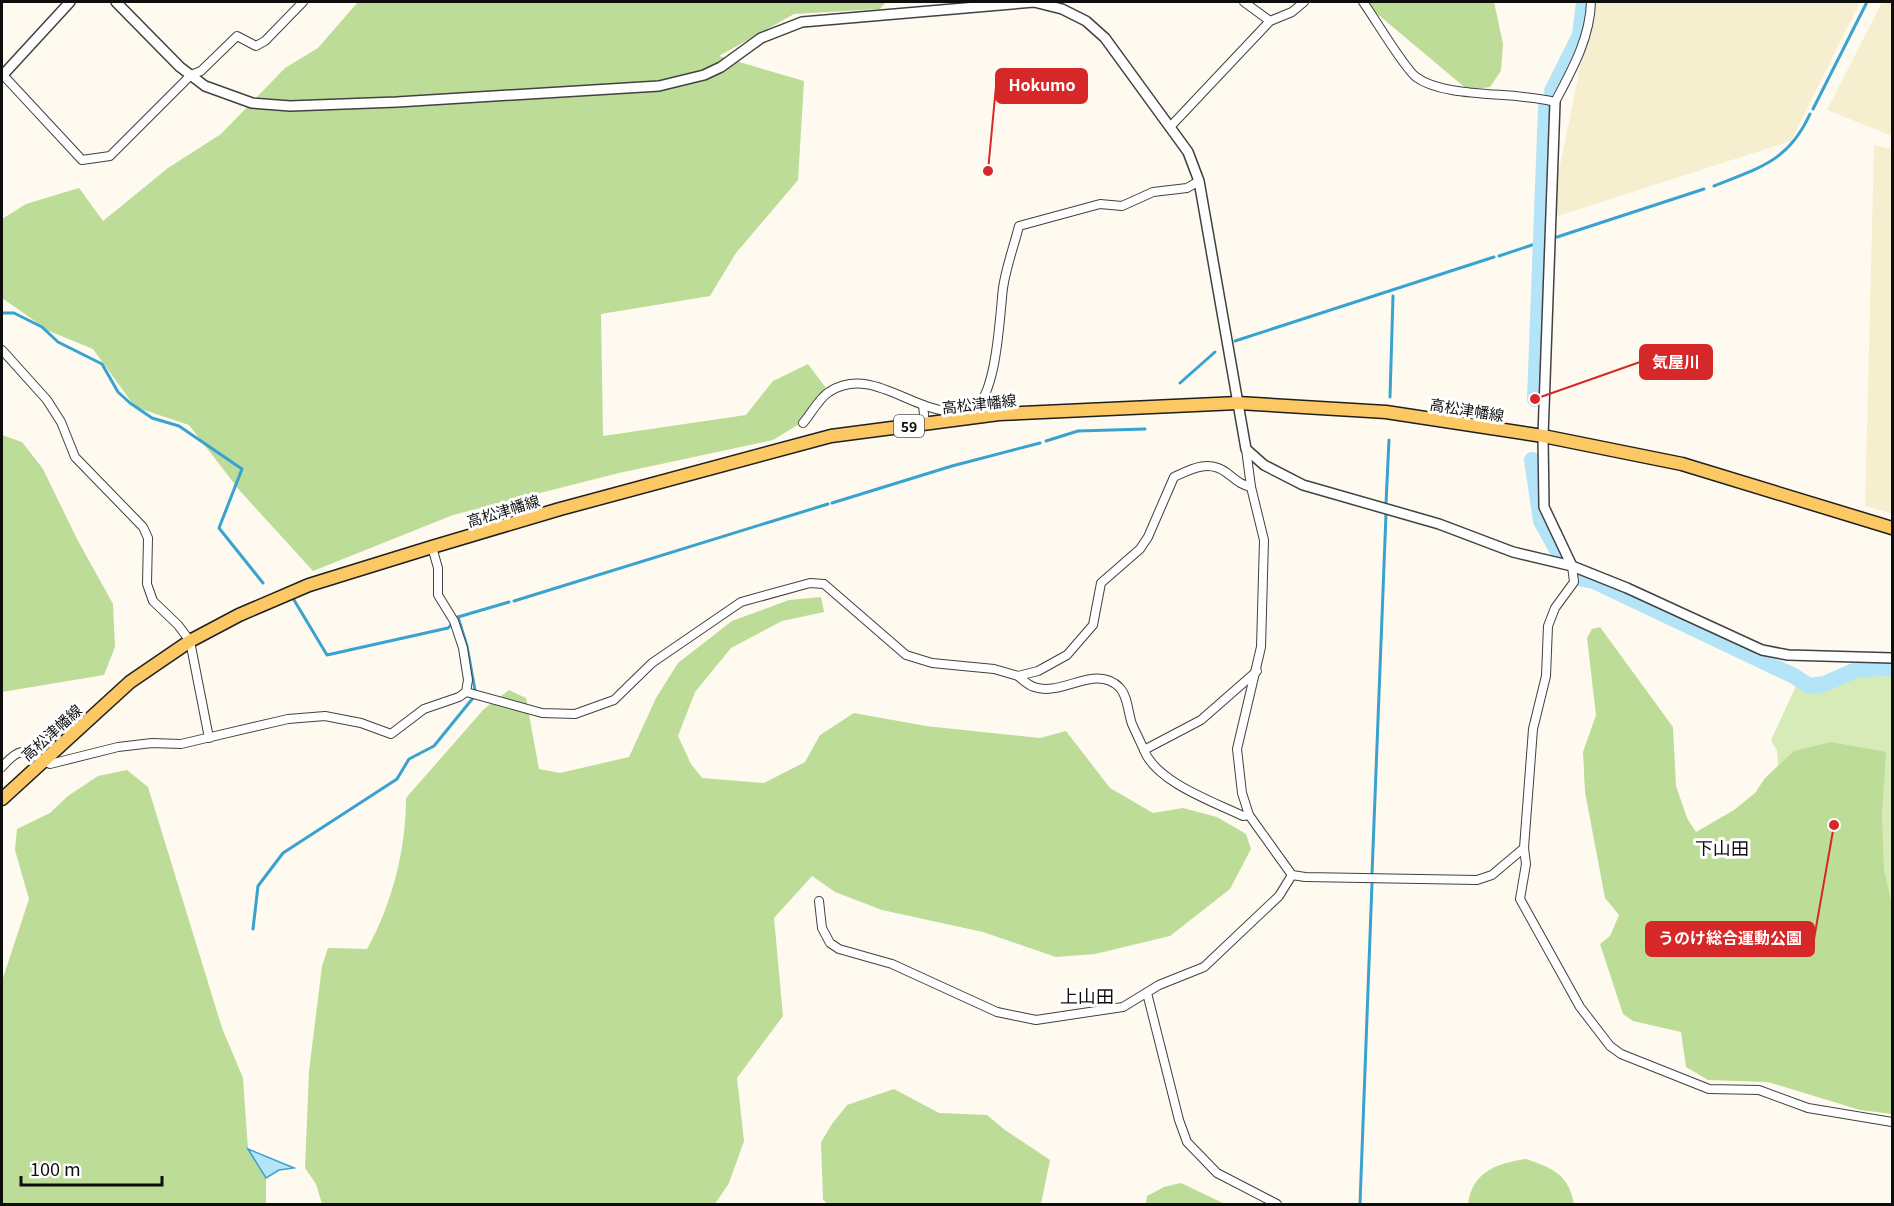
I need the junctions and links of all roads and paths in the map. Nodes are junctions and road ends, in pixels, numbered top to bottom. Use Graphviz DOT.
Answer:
graph roads {
  1 [pos="70,2"];
  2 [pos="116,2"];
  3 [pos="303,2"];
  4 [pos="1244,2"];
  5 [pos="1304,2"];
  6 [pos="1363,2"];
  7 [pos="1591,2"];
  8 [pos="1270,21"];
  9 [pos="191,75"];
  10 [pos="2,76"];
  11 [pos="1555,102"];
  12 [pos="1170,127"];
  13 [pos="1199,181"];
  14 [pos="2,350"];
  15 [pos="1238,403"];
  16 [pos="922,405"];
  17 [pos="803,423"];
  18 [pos="925,424"];
  19 [pos="1543,436"];
  20 [pos="1246,449"];
  21 [pos="1251,487"];
  22 [pos="1893,528"];
  23 [pos="432,547"];
  24 [pos="1572,566"];
  25 [pos="190,641"];
  26 [pos="1893,658"];
  27 [pos="1257,671"];
  28 [pos="1018,676"];
  29 [pos="466,692"];
  30 [pos="209,738"];
  31 [pos="1144,750"];
  32 [pos="42,760"];
  33 [pos="2,767"];
  34 [pos="2,799"];
  35 [pos="1249,815"];
  36 [pos="1524,848"];
  37 [pos="1292,875"];
  38 [pos="819,901"];
  39 [pos="1147,993"];
  40 [pos="1893,1122"];
  41 [pos="1277,1204"];
  1 -- 10 [label="street"];
  2 -- 9 [label="street"];
  3 -- 9 [label="street"];
  4 -- 8 [label="street"];
  5 -- 8 [label="street"];
  6 -- 11 [label="street"];
  7 -- 11 [label="street"];
  8 -- 12 [label="street"];
  9 -- 10 [label="street"];
  9 -- 12 [label="street"];
  11 -- 19 [label="street"];
  12 -- 13 [label="street"];
  13 -- 15 [label="street"];
  13 -- 16 [label="street"];
  14 -- 25 [label="street"];
  15 -- 18 [label="main road, 高松津幡線 / 59"];
  15 -- 19 [label="main road, 高松津幡線 / 59"];
  15 -- 20 [label="street"];
  16 -- 17 [label="street"];
  16 -- 18 [label="street"];
  18 -- 23 [label="main road, 高松津幡線 / 59"];
  19 -- 22 [label="main road, 高松津幡線 / 59"];
  19 -- 24 [label="street"];
  20 -- 21 [label="street"];
  20 -- 24 [label="street"];
  21 -- 27 [label="street"];
  21 -- 28 [label="street"];
  23 -- 25 [label="main road, 高松津幡線 / 59"];
  23 -- 29 [label="street"];
  24 -- 26 [label="street"];
  24 -- 36 [label="street"];
  25 -- 30 [label="street"];
  25 -- 32 [label="main road, 高松津幡線 / 59"];
  27 -- 31 [label="street"];
  27 -- 35 [label="street"];
  28 -- 29 [label="street"];
  28 -- 31 [label="street"];
  29 -- 30 [label="street"];
  30 -- 32 [label="street"];
  31 -- 35 [label="street"];
  32 -- 33 [label="street"];
  32 -- 34 [label="main road, 高松津幡線 / 59"];
  35 -- 37 [label="street"];
  36 -- 37 [label="street"];
  36 -- 40 [label="street"];
  37 -- 39 [label="street"];
  38 -- 39 [label="street"];
  39 -- 41 [label="street"];
}
